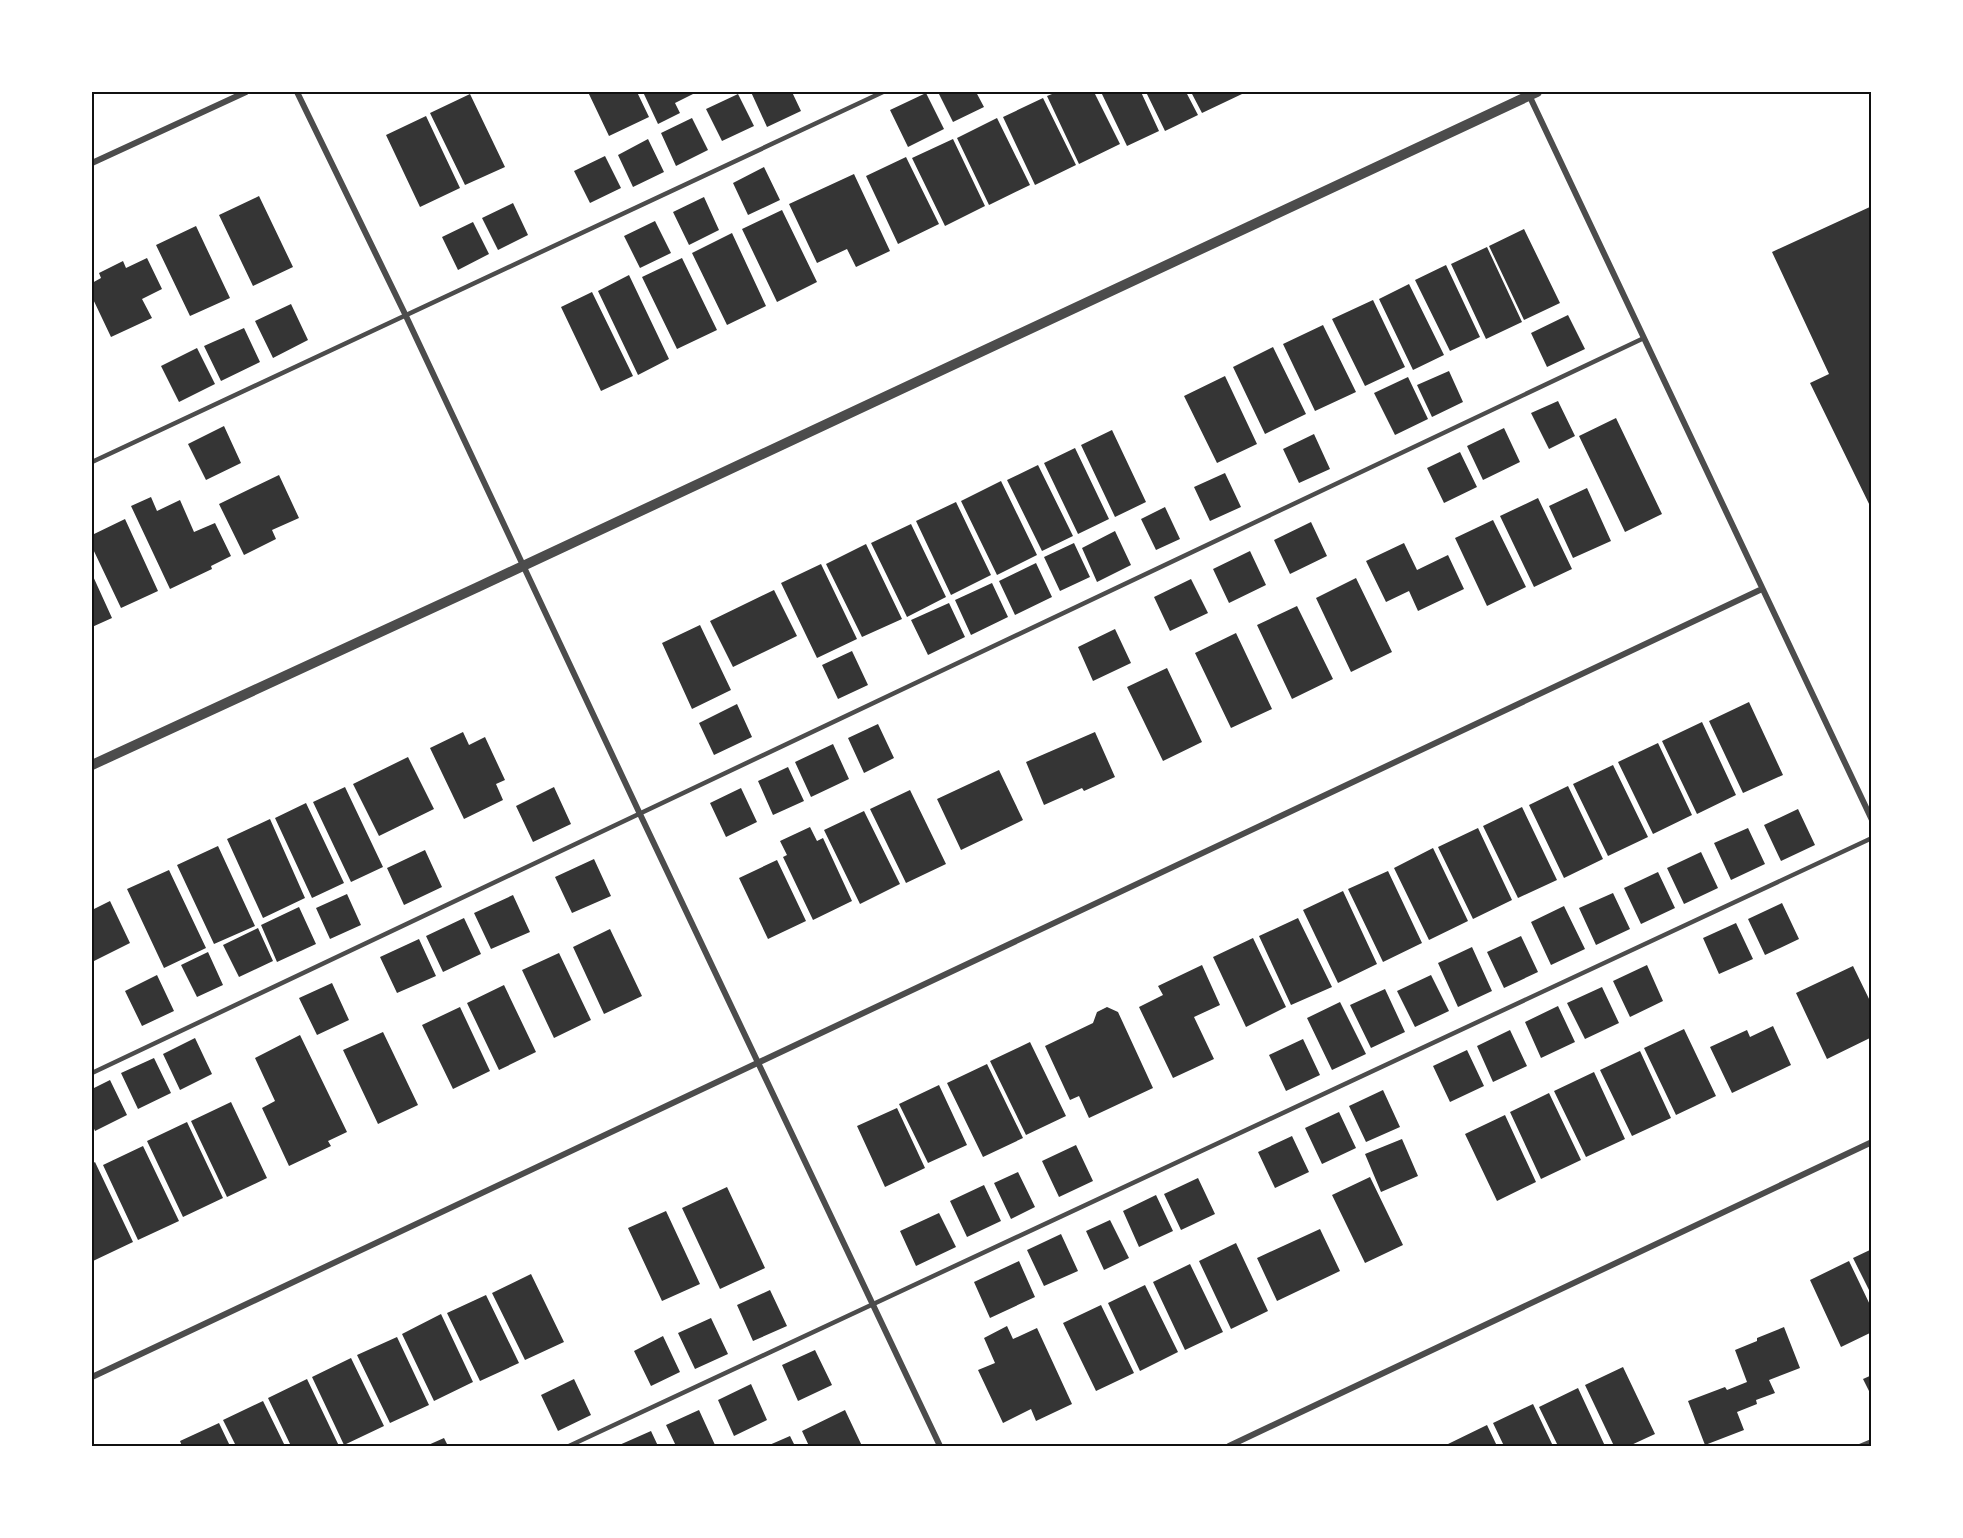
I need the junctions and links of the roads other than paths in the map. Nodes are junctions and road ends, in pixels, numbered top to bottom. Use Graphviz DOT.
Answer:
graph roads {
  1 [pos="246,92"];
  2 [pos="297,92"];
  3 [pos="883,92"];
  4 [pos="1531,93"];
  5 [pos="92,163"];
  6 [pos="405,314"];
  7 [pos="1644,338"];
  8 [pos="92,462"];
  9 [pos="524,565"];
  10 [pos="1762,589"];
  11 [pos="92,765"];
  12 [pos="639,812"];
  13 [pos="1872,820"];
  14 [pos="1872,838"];
  15 [pos="758,1063"];
  16 [pos="92,1073"];
  17 [pos="1872,1142"];
  18 [pos="873,1304"];
  19 [pos="92,1377"];
  20 [pos="1872,1441"];
  21 [pos="569,1446"];
  22 [pos="940,1446"];
  23 [pos="1228,1446"];
  24 [pos="1860,1446"];
  1 -- 5 [label="street"];
  2 -- 6 [label="street"];
  3 -- 6 [label="lane"];
  4 -- 7 [label="street"];
  4 -- 9 [label="street"];
  6 -- 8 [label="lane"];
  6 -- 9 [label="street"];
  7 -- 10 [label="street"];
  7 -- 12 [label="lane"];
  9 -- 11 [label="street"];
  9 -- 12 [label="street"];
  10 -- 13 [label="street"];
  10 -- 15 [label="street"];
  12 -- 15 [label="street"];
  12 -- 16 [label="lane"];
  14 -- 18 [label="lane"];
  15 -- 18 [label="street"];
  15 -- 19 [label="street"];
  17 -- 23 [label="street"];
  18 -- 21 [label="lane"];
  18 -- 22 [label="street"];
  20 -- 24 [label="lane"];
}
